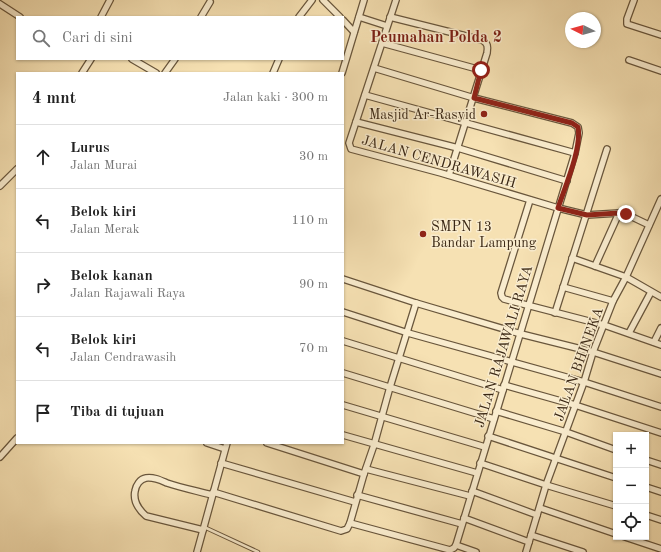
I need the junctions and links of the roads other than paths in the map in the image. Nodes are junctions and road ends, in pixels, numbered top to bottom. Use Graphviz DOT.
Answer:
graph roads {
  1 [pos="110,0"];
  2 [pos="312,0"];
  3 [pos="323,0"];
  4 [pos="364,0"];
  5 [pos="396,0"];
  6 [pos="633,0"];
  7 [pos="210,2"];
  8 [pos="0,4"];
  9 [pos="18,16"];
  10 [pos="102,16"];
  11 [pos="202,16"];
  12 [pos="300,16"];
  13 [pos="339,16"];
  14 [pos="359,17"];
  15 [pos="390,17"];
  16 [pos="344,21"];
  17 [pos="387,26"];
  18 [pos="354,32"];
  19 [pos="661,35"];
  20 [pos="382,43"];
  21 [pos="90,60"];
  22 [pos="134,60"];
  23 [pos="174,60"];
  24 [pos="279,60"];
  25 [pos="629,60"];
  26 [pos="374,68"];
  27 [pos="481,70"];
  28 [pos="661,71"];
  29 [pos="83,72"];
  30 [pos="154,72"];
  31 [pos="166,72"];
  32 [pos="273,72"];
  33 [pos="342,72"];
  34 [pos="365,95"];
  35 [pos="474,98"];
  36 [pos="356,122"];
  37 [pos="465,123"];
  38 [pos="458,148"];
  39 [pos="607,149"];
  40 [pos="575,153"];
  41 [pos="16,170"];
  42 [pos="449,175"];
  43 [pos="566,181"];
  44 [pos="0,186"];
  45 [pos="661,199"];
  46 [pos="530,200"];
  47 [pos="558,208"];
  48 [pos="619,213"];
  49 [pos="587,215"];
  50 [pos="649,225"];
  51 [pos="572,258"];
  52 [pos="595,266"];
  53 [pos="626,277"];
  54 [pos="344,279"];
  55 [pos="563,288"];
  56 [pos="651,292"];
  57 [pos="661,297"];
  58 [pos="613,302"];
  59 [pos="416,303"];
  60 [pos="528,306"];
  61 [pos="344,312"];
  62 [pos="555,313"];
  63 [pos="604,325"];
  64 [pos="661,328"];
  65 [pos="408,333"];
  66 [pos="520,333"];
  67 [pos="628,333"];
  68 [pos="344,341"];
  69 [pos="654,342"];
  70 [pos="661,345"];
  71 [pos="593,352"];
  72 [pos="399,358"];
  73 [pos="511,362"];
  74 [pos="344,373"];
  75 [pos="661,374"];
  76 [pos="584,382"];
  77 [pos="390,387"];
  78 [pos="503,387"];
  79 [pos="344,405"];
  80 [pos="575,405"];
  81 [pos="661,407"];
  82 [pos="496,411"];
  83 [pos="383,417"];
  84 [pos="494,419"];
  85 [pos="566,432"];
  86 [pos="661,433"];
  87 [pos="344,435"];
  88 [pos="488,436"];
  89 [pos="16,439"];
  90 [pos="213,444"];
  91 [pos="270,444"];
  92 [pos="374,445"];
  93 [pos="226,446"];
  94 [pos="485,447"];
  95 [pos="613,449"];
  96 [pos="0,457"];
  97 [pos="556,459"];
  98 [pos="649,461"];
  99 [pos="221,463"];
  100 [pos="480,463"];
  101 [pos="661,466"];
  102 [pos="365,472"];
  103 [pos="477,474"];
  104 [pos="613,477"];
  105 [pos="546,485"];
  106 [pos="649,488"];
  107 [pos="661,492"];
  108 [pos="471,493"];
  109 [pos="213,494"];
  110 [pos="358,495"];
  111 [pos="355,502"];
  112 [pos="613,505"];
  113 [pos="540,508"];
  114 [pos="538,515"];
  115 [pos="649,516"];
  116 [pos="464,518"];
  117 [pos="661,520"];
  118 [pos="350,522"];
  119 [pos="462,524"];
  120 [pos="203,529"];
  121 [pos="613,533"];
  122 [pos="531,536"];
  123 [pos="634,540"];
  124 [pos="528,542"];
  125 [pos="455,546"];
  126 [pos="661,549"];
  127 [pos="197,552"];
  128 [pos="258,552"];
  129 [pos="476,552"];
  130 [pos="526,552"];
  131 [pos="583,552"];
  1 -- 10 [label="street"];
  2 -- 12 [label="street"];
  3 -- 13 [label="street"];
  4 -- 14 [label="street"];
  5 -- 15 [label="street, JALAN CENDRAWASIH"];
  6 -- 19 [label="street"];
  7 -- 11 [label="street"];
  8 -- 9 [label="street"];
  14 -- 17 [label="street"];
  14 -- 18 [label="street"];
  15 -- 17 [label="street, JALAN CENDRAWASIH"];
  15 -- 27 [label="street"];
  16 -- 18 [label="street"];
  17 -- 20 [label="street, JALAN CENDRAWASIH"];
  18 -- 33 [label="street"];
  20 -- 26 [label="street, JALAN CENDRAWASIH"];
  20 -- 27 [label="street"];
  21 -- 29 [label="street"];
  22 -- 30 [label="street"];
  23 -- 31 [label="street"];
  24 -- 32 [label="street"];
  25 -- 28 [label="street"];
  26 -- 34 [label="street, JALAN CENDRAWASIH"];
  26 -- 35 [label="street"];
  27 -- 35 [label="street"];
  34 -- 36 [label="street, JALAN CENDRAWASIH"];
  34 -- 37 [label="street"];
  35 -- 37 [label="street"];
  35 -- 40 [label="street, JALAN RAJAWALI RAYA"];
  36 -- 38 [label="street"];
  36 -- 42 [label="street, JALAN CENDRAWASIH"];
  37 -- 38 [label="street"];
  37 -- 40 [label="street"];
  38 -- 42 [label="street"];
  38 -- 43 [label="street"];
  39 -- 49 [label="street"];
  40 -- 43 [label="street, JALAN RAJAWALI RAYA"];
  41 -- 44 [label="street"];
  42 -- 46 [label="street, JALAN CENDRAWASIH"];
  43 -- 47 [label="street, JALAN RAJAWALI RAYA"];
  45 -- 50 [label="street, JALAN BHINEKA"];
  46 -- 47 [label="street, JALAN CENDRAWASIH"];
  46 -- 60 [label="street"];
  47 -- 49 [label="street, JALAN CENDRAWASIH"];
  47 -- 60 [label="street, JALAN RAJAWALI RAYA"];
  48 -- 49 [label="street, JALAN CENDRAWASIH"];
  48 -- 50 [label="street, JALAN CENDRAWASIH"];
  48 -- 52 [label="street"];
  49 -- 51 [label="street"];
  50 -- 53 [label="street, JALAN BHINEKA"];
  51 -- 52 [label="street"];
  51 -- 55 [label="street"];
  52 -- 53 [label="street"];
  53 -- 56 [label="street"];
  53 -- 58 [label="street, JALAN BHINEKA"];
  54 -- 59 [label="street"];
  55 -- 58 [label="street"];
  55 -- 62 [label="street"];
  56 -- 57 [label="street"];
  56 -- 67 [label="street"];
  58 -- 63 [label="street, JALAN BHINEKA"];
  59 -- 65 [label="street"];
  59 -- 66 [label="street"];
  60 -- 62 [label="street"];
  60 -- 66 [label="street, JALAN RAJAWALI RAYA"];
  61 -- 65 [label="street"];
  62 -- 63 [label="street"];
  63 -- 67 [label="street"];
  63 -- 71 [label="street, JALAN BHINEKA"];
  64 -- 69 [label="street"];
  65 -- 72 [label="street"];
  65 -- 73 [label="street"];
  66 -- 71 [label="street"];
  66 -- 73 [label="street, JALAN RAJAWALI RAYA"];
  67 -- 69 [label="street"];
  68 -- 72 [label="street"];
  69 -- 70 [label="street"];
  71 -- 75 [label="street"];
  71 -- 76 [label="street, JALAN BHINEKA"];
  72 -- 77 [label="street"];
  72 -- 78 [label="street"];
  73 -- 76 [label="street"];
  73 -- 78 [label="street, JALAN RAJAWALI RAYA"];
  74 -- 77 [label="street"];
  76 -- 80 [label="street, JALAN BHINEKA"];
  76 -- 81 [label="street"];
  77 -- 83 [label="street"];
  77 -- 84 [label="street"];
  78 -- 80 [label="street"];
  78 -- 82 [label="street, JALAN RAJAWALI RAYA"];
  79 -- 83 [label="street"];
  80 -- 85 [label="street, JALAN BHINEKA"];
  80 -- 86 [label="street"];
  82 -- 84 [label="street, JALAN RAJAWALI RAYA"];
  82 -- 85 [label="street"];
  83 -- 92 [label="street"];
  83 -- 94 [label="street"];
  84 -- 88 [label="street, JALAN RAJAWALI RAYA"];
  85 -- 95 [label="street"];
  85 -- 97 [label="street, JALAN BHINEKA"];
  87 -- 92 [label="street"];
  88 -- 94 [label="street, JALAN RAJAWALI RAYA"];
  88 -- 97 [label="street"];
  89 -- 96 [label="street"];
  90 -- 93 [label="street"];
  91 -- 102 [label="street"];
  92 -- 102 [label="street"];
  92 -- 103 [label="street"];
  93 -- 99 [label="street"];
  94 -- 100 [label="street, JALAN RAJAWALI RAYA"];
  97 -- 104 [label="street"];
  97 -- 105 [label="street, JALAN BHINEKA"];
  98 -- 101 [label="street"];
  99 -- 109 [label="street"];
  99 -- 111 [label="street"];
  100 -- 103 [label="street, JALAN RAJAWALI RAYA"];
  100 -- 105 [label="street"];
  102 -- 108 [label="street"];
  102 -- 110 [label="street"];
  103 -- 108 [label="street, JALAN RAJAWALI RAYA"];
  105 -- 112 [label="street"];
  105 -- 113 [label="street, JALAN BHINEKA"];
  106 -- 107 [label="street"];
  108 -- 114 [label="street"];
  108 -- 116 [label="street, JALAN RAJAWALI RAYA"];
  109 -- 118 [label="street"];
  109 -- 120 [label="street"];
  109 -- 120 [label="street"];
  110 -- 111 [label="street"];
  110 -- 119 [label="street"];
  111 -- 118 [label="street"];
  113 -- 114 [label="street, JALAN BHINEKA"];
  113 -- 121 [label="street"];
  114 -- 122 [label="street, JALAN BHINEKA"];
  115 -- 117 [label="street"];
  116 -- 119 [label="street, JALAN RAJAWALI RAYA"];
  116 -- 124 [label="street"];
  118 -- 125 [label="street"];
  119 -- 125 [label="street, JALAN RAJAWALI RAYA"];
  120 -- 127 [label="street"];
  120 -- 128 [label="lane"];
  122 -- 124 [label="street, JALAN BHINEKA"];
  122 -- 131 [label="street"];
  123 -- 126 [label="street"];
  124 -- 130 [label="street, JALAN BHINEKA"];
  125 -- 129 [label="street"];
}
